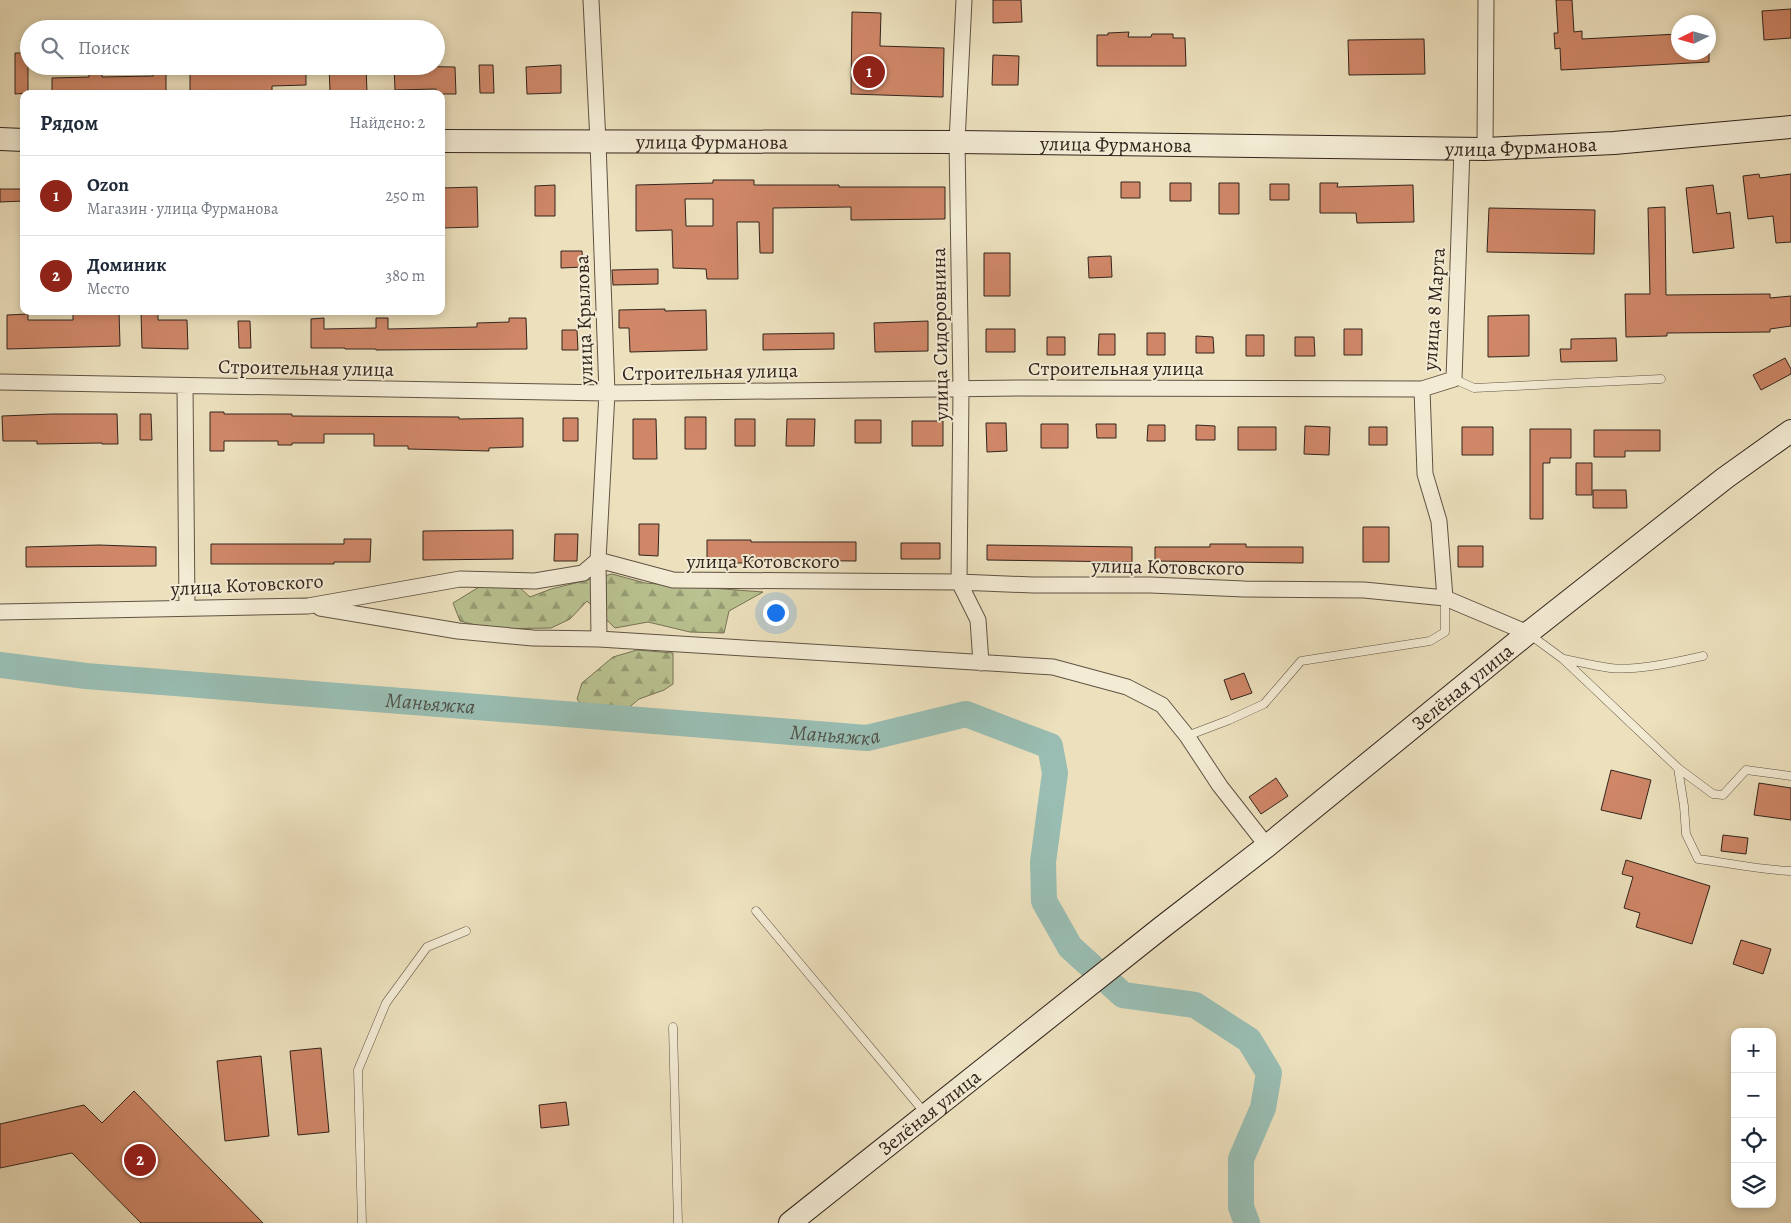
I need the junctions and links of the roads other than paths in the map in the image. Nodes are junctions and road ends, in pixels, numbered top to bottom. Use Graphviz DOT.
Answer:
graph roads {
  1 [pos="591,0"];
  2 [pos="964,0"];
  3 [pos="1486,0"];
  4 [pos="1791,127"];
  5 [pos="0,140"];
  6 [pos="20,140"];
  7 [pos="445,141"];
  8 [pos="598,142"];
  9 [pos="957,142"];
  10 [pos="1462,149"];
  11 [pos="1485,149"];
  12 [pos="1454,379"];
  13 [pos="1661,379"];
  14 [pos="0,382"];
  15 [pos="185,386"];
  16 [pos="961,389"];
  17 [pos="1422,389"];
  18 [pos="607,393"];
  19 [pos="1791,431"];
  20 [pos="598,560"];
  21 [pos="958,582"];
  22 [pos="1445,598"];
  23 [pos="308,606"];
  24 [pos="187,608"];
  25 [pos="0,612"];
  26 [pos="1528,633"];
  27 [pos="599,639"];
  28 [pos="1703,656"];
  29 [pos="1563,659"];
  30 [pos="981,663"];
  31 [pos="1187,736"];
  32 [pos="1678,768"];
  33 [pos="1791,776"];
  34 [pos="1267,846"];
  35 [pos="1791,871"];
  36 [pos="756,911"];
  37 [pos="466,931"];
  38 [pos="673,1027"];
  39 [pos="926,1115"];
  40 [pos="362,1223"];
  41 [pos="678,1223"];
  42 [pos="790,1223"];
  1 -- 8 [label="street, улица Крылова"];
  2 -- 9 [label="street, улица Сидоровнина"];
  3 -- 11 [label="street"];
  4 -- 11 [label="main road, улица Фурманова"];
  5 -- 6 [label="main road"];
  7 -- 8 [label="main road, улица Фурманова"];
  8 -- 9 [label="main road, улица Фурманова"];
  8 -- 18 [label="street, улица Крылова"];
  9 -- 10 [label="main road, улица Фурманова"];
  9 -- 16 [label="street, улица Сидоровнина"];
  10 -- 11 [label="main road, улица Фурманова"];
  10 -- 12 [label="street, улица 8 Марта"];
  12 -- 13 [label="lane"];
  12 -- 17 [label="street, улица 8 Марта"];
  14 -- 15 [label="street, Строительная улица"];
  15 -- 18 [label="street, Строительная улица"];
  15 -- 24 [label="street"];
  16 -- 17 [label="street, Строительная улица"];
  16 -- 18 [label="street, Строительная улица"];
  16 -- 21 [label="street, улица Сидоровнина"];
  17 -- 22 [label="street, улица 8 Марта"];
  18 -- 20 [label="street, улица Крылова"];
  19 -- 26 [label="main road, Зелёная улица"];
  20 -- 21 [label="street, улица Котовского"];
  20 -- 23 [label="street, улица Котовского"];
  20 -- 27 [label="street, улица Крылова"];
  21 -- 22 [label="street, улица Котовского"];
  21 -- 30 [label="street, улица Сидоровнина"];
  22 -- 26 [label="street, улица Котовского"];
  22 -- 31 [label="lane"];
  23 -- 24 [label="street, улица Котовского"];
  23 -- 27 [label="street"];
  24 -- 25 [label="street, улица Котовского"];
  26 -- 29 [label="lane"];
  26 -- 34 [label="main road, Зелёная улица"];
  27 -- 30 [label="street"];
  28 -- 29 [label="lane"];
  29 -- 32 [label="lane"];
  30 -- 31 [label="street"];
  31 -- 34 [label="street"];
  32 -- 33 [label="lane"];
  32 -- 35 [label="lane"];
  34 -- 39 [label="main road, Зелёная улица"];
  36 -- 39 [label="lane"];
  37 -- 40 [label="lane"];
  38 -- 41 [label="lane"];
  39 -- 42 [label="main road, Зелёная улица"];
}
